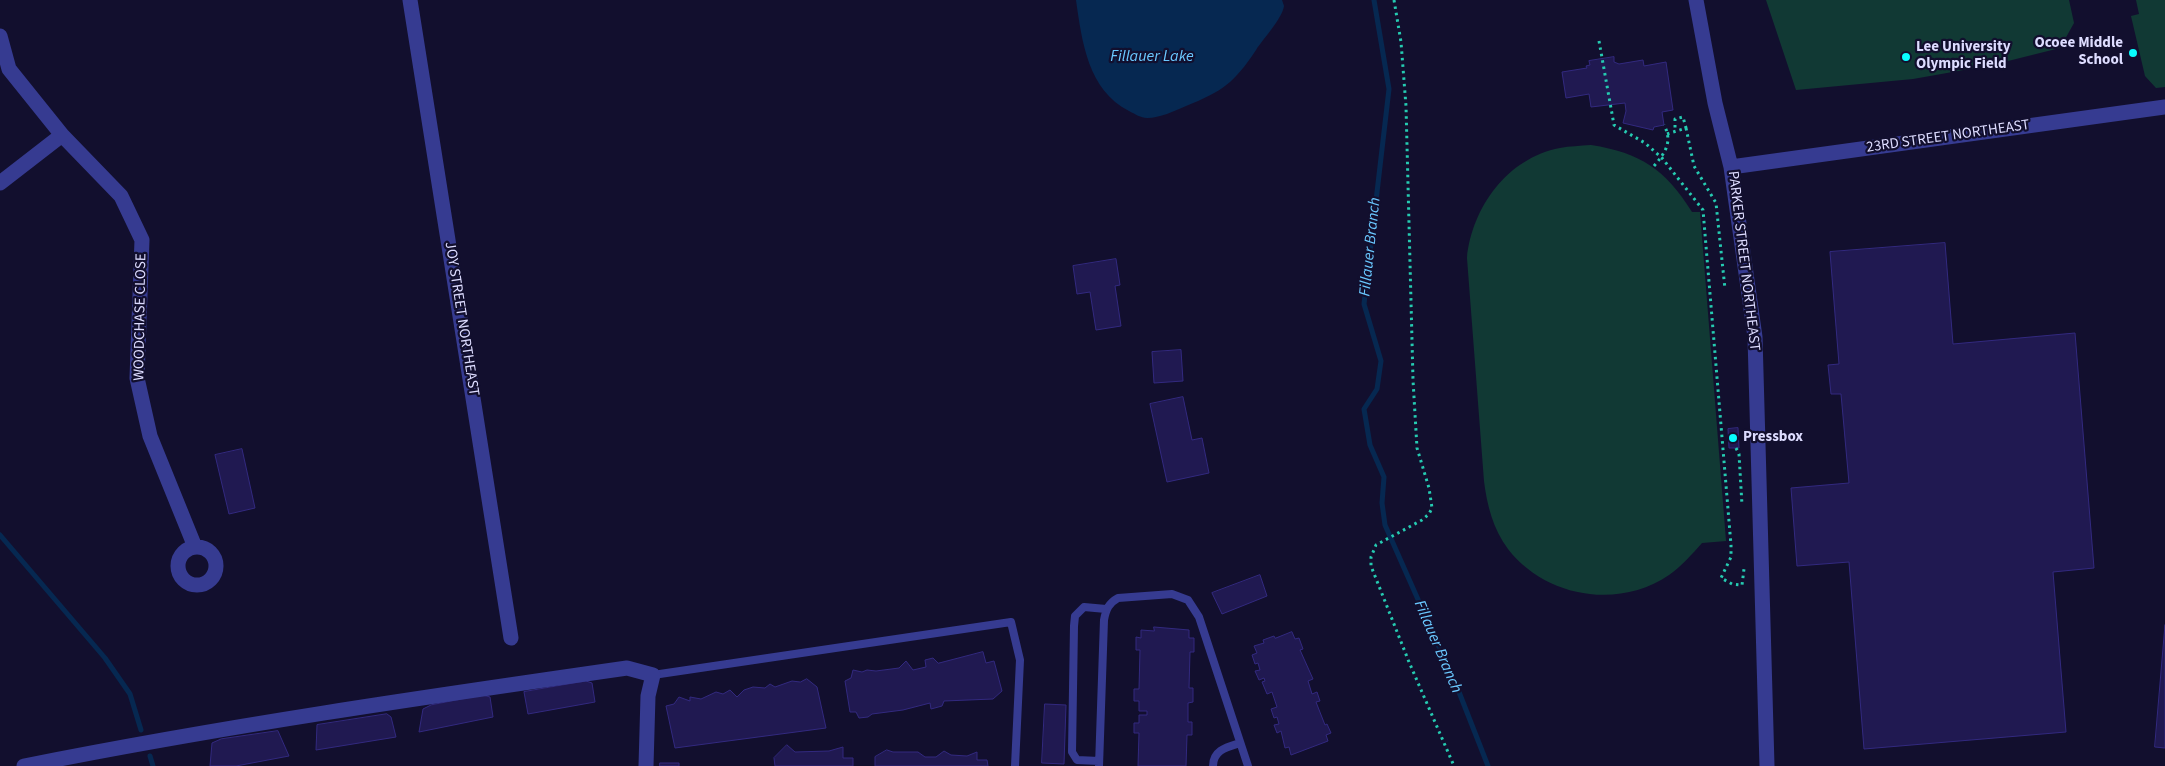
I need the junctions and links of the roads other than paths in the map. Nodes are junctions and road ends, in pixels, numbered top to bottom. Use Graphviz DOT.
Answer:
graph roads {
  1 [pos="410,0"];
  2 [pos="1696,0"];
  3 [pos="0,36"];
  4 [pos="2165,107"];
  5 [pos="62,135"];
  6 [pos="1731,167"];
  7 [pos="0,183"];
  8 [pos="195,547"];
  9 [pos="1106,609"];
  10 [pos="511,638"];
  11 [pos="654,676"];
  12 [pos="1240,743"];
  13 [pos="1099,763"];
  14 [pos="24,766"];
  15 [pos="646,766"];
  16 [pos="1015,766"];
  17 [pos="1213,766"];
  18 [pos="1248,766"];
  19 [pos="1766,766"];
  1 -- 10 [label="street, JOY STREET NORTHEAST"];
  2 -- 6 [label="street, PARKER STREET NORTHEAST"];
  3 -- 5 [label="street, WOODCHASE CLOSE"];
  4 -- 6 [label="street, 23RD STREET NORTHEAST"];
  5 -- 7 [label="street"];
  5 -- 8 [label="street, WOODCHASE CLOSE"];
  6 -- 19 [label="street, PARKER STREET NORTHEAST"];
  9 -- 12 [label="lane"];
  9 -- 13 [label="lane"];
  9 -- 13 [label="lane"];
  11 -- 14 [label="street"];
  11 -- 15 [label="street"];
  11 -- 16 [label="lane"];
  12 -- 17 [label="lane"];
  12 -- 18 [label="lane"];
}
